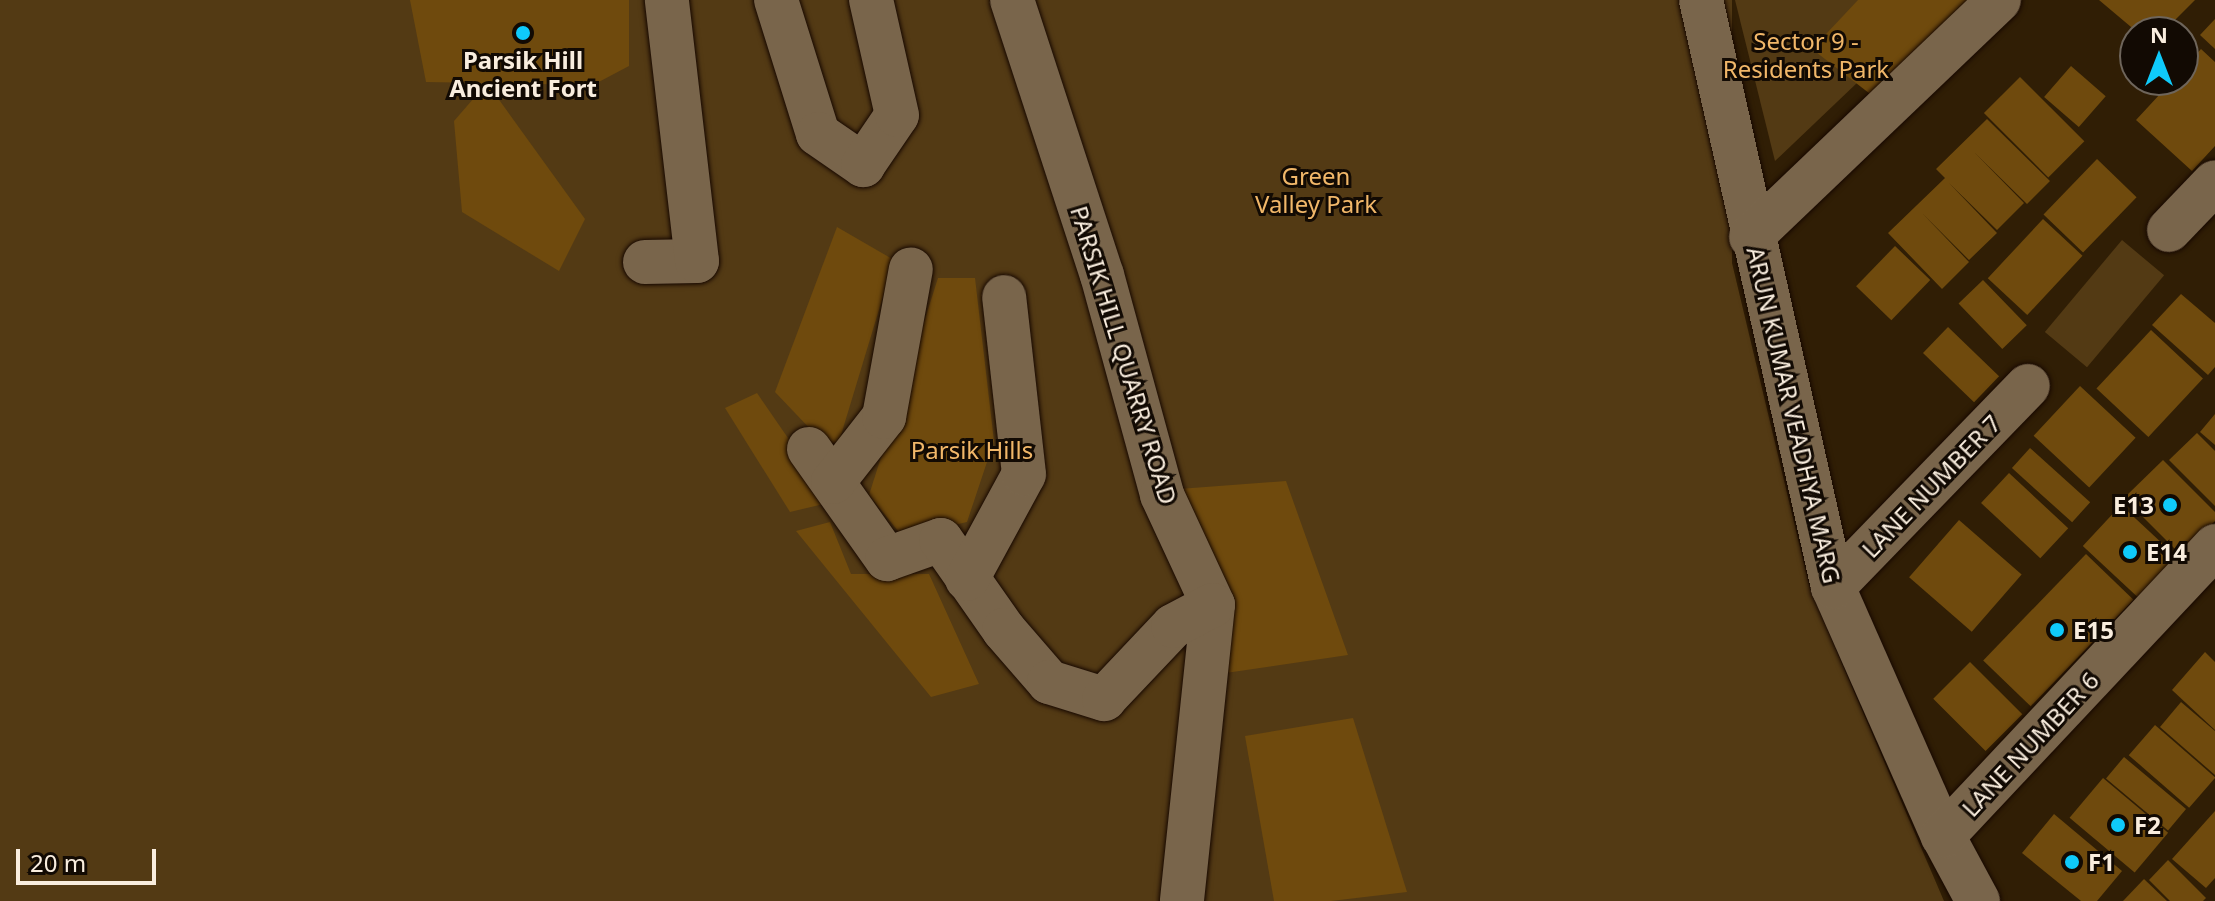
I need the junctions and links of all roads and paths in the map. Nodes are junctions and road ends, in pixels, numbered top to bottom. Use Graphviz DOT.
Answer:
graph roads {
  1 [pos="667,0"];
  2 [pos="776,0"];
  3 [pos="871,0"];
  4 [pos="1012,0"];
  5 [pos="1701,0"];
  6 [pos="1999,0"];
  7 [pos="2215,182"];
  8 [pos="2169,230"];
  9 [pos="1751,237"];
  10 [pos="645,262"];
  11 [pos="911,269"];
  12 [pos="1004,297"];
  13 [pos="2028,386"];
  14 [pos="2215,546"];
  15 [pos="967,579"];
  16 [pos="1833,587"];
  17 [pos="1213,605"];
  18 [pos="1943,836"];
  19 [pos="1182,901"];
  20 [pos="1978,901"];
  1 -- 10 [label="street"];
  2 -- 3 [label="street"];
  4 -- 17 [label="street, PARSIK HILL QUARRY ROAD"];
  5 -- 9 [label="street, ARUN KUMAR VEADHYA MARG"];
  6 -- 9 [label="street"];
  7 -- 8 [label="street"];
  9 -- 16 [label="street, ARUN KUMAR VEADHYA MARG"];
  11 -- 15 [label="street"];
  12 -- 15 [label="street"];
  13 -- 16 [label="street, LANE NUMBER 7"];
  14 -- 18 [label="street, LANE NUMBER 6"];
  15 -- 17 [label="street"];
  16 -- 18 [label="street, ARUN KUMAR VEADHYA MARG"];
  17 -- 19 [label="street"];
  18 -- 20 [label="street, ARUN KUMAR VEADHYA MARG"];
}
